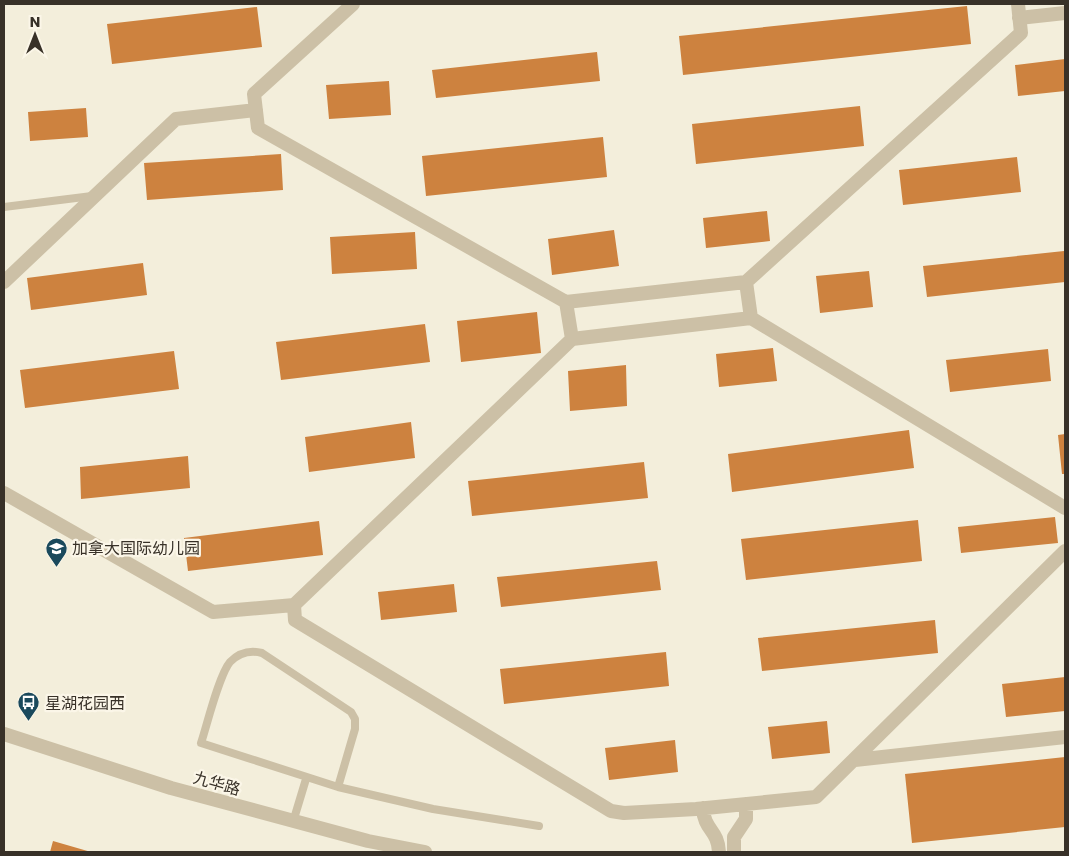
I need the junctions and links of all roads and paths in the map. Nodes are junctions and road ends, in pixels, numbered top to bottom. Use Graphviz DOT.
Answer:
graph roads {
  1 [pos="353,4"];
  2 [pos="1019,11"];
  3 [pos="1065,13"];
  4 [pos="256,110"];
  5 [pos="94,196"];
  6 [pos="4,207"];
  7 [pos="4,282"];
  8 [pos="746,282"];
  9 [pos="566,302"];
  10 [pos="751,318"];
  11 [pos="572,339"];
  12 [pos="4,493"];
  13 [pos="1065,508"];
  14 [pos="1065,552"];
  15 [pos="294,606"];
  16 [pos="4,734"];
  17 [pos="1065,737"];
  18 [pos="855,760"];
  19 [pos="306,779"];
  20 [pos="338,787"];
  21 [pos="746,804"];
  22 [pos="703,808"];
  23 [pos="293,822"];
  24 [pos="538,826"];
  25 [pos="425,852"];
  26 [pos="719,852"];
  27 [pos="734,852"];
  1 -- 4 [label="street"];
  2 -- 3 [label="street"];
  2 -- 8 [label="street"];
  4 -- 5 [label="street"];
  4 -- 9 [label="street"];
  5 -- 6 [label="lane"];
  5 -- 7 [label="street"];
  8 -- 9 [label="street"];
  8 -- 10 [label="street"];
  9 -- 11 [label="street"];
  10 -- 11 [label="street"];
  10 -- 13 [label="street"];
  11 -- 15 [label="street"];
  12 -- 15 [label="street"];
  14 -- 18 [label="street"];
  15 -- 22 [label="street"];
  16 -- 23 [label="street, 九华路"];
  17 -- 18 [label="street"];
  18 -- 21 [label="street"];
  19 -- 20 [label="lane"];
  19 -- 20 [label="lane"];
  19 -- 23 [label="lane"];
  20 -- 24 [label="lane"];
  21 -- 22 [label="street"];
  21 -- 27 [label="street"];
  22 -- 26 [label="street"];
  23 -- 25 [label="street, 九华路"];
}
